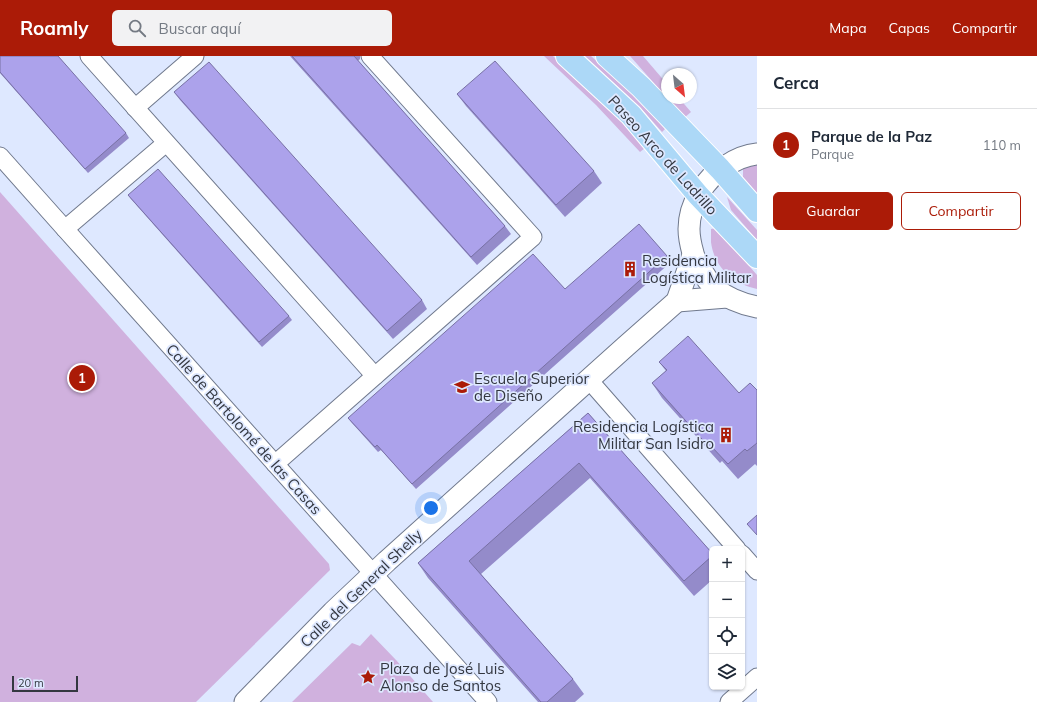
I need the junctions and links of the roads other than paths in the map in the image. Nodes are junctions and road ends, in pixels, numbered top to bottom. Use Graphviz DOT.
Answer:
graph roads {
  1 [pos="89,56"];
  2 [pos="194,56"];
  3 [pos="370,56"];
  4 [pos="567,56"];
  5 [pos="607,56"];
  6 [pos="135,108"];
  7 [pos="166,143"];
  8 [pos="757,154"];
  9 [pos="0,156"];
  10 [pos="720,169"];
  11 [pos="698,195"];
  12 [pos="757,211"];
  13 [pos="65,229"];
  14 [pos="693,254"];
  15 [pos="757,257"];
  16 [pos="726,297"];
  17 [pos="677,301"];
  18 [pos="757,308"];
  19 [pos="375,376"];
  20 [pos="589,380"];
  21 [pos="275,464"];
  22 [pos="734,546"];
  23 [pos="745,557"];
  24 [pos="757,571"];
  25 [pos="374,575"];
  26 [pos="757,677"];
  27 [pos="245,702"];
  28 [pos="488,702"];
  29 [pos="729,702"];
  1 -- 6 [label="street"];
  2 -- 6 [label="street"];
  3 -- 19 [label="street"];
  4 -- 11 [label="main road, Paseo Arco de Ladrillo"];
  5 -- 10 [label="main road, Paseo Arco de Ladrillo"];
  6 -- 7 [label="street"];
  7 -- 13 [label="street"];
  7 -- 19 [label="street"];
  8 -- 10 [label="street"];
  9 -- 13 [label="street, Calle de Bartolomé de las Casas"];
  10 -- 11 [label="street"];
  10 -- 12 [label="main road, Paseo Arco de Ladrillo"];
  11 -- 14 [label="street"];
  11 -- 15 [label="main road, Paseo Arco de Ladrillo"];
  13 -- 21 [label="street, Calle de Bartolomé de las Casas"];
  14 -- 16 [label="street"];
  14 -- 17 [label="street, Calle del General Shelly"];
  16 -- 17 [label="street"];
  16 -- 18 [label="street"];
  17 -- 20 [label="street, Calle del General Shelly"];
  19 -- 21 [label="street"];
  20 -- 22 [label="street"];
  20 -- 25 [label="street, Calle del General Shelly"];
  21 -- 25 [label="street, Calle de Bartolomé de las Casas"];
  23 -- 24 [label="street"];
  25 -- 27 [label="street, Calle del General Shelly"];
  25 -- 28 [label="street, Calle de Bartolomé de las Casas"];
  26 -- 29 [label="street"];
}
